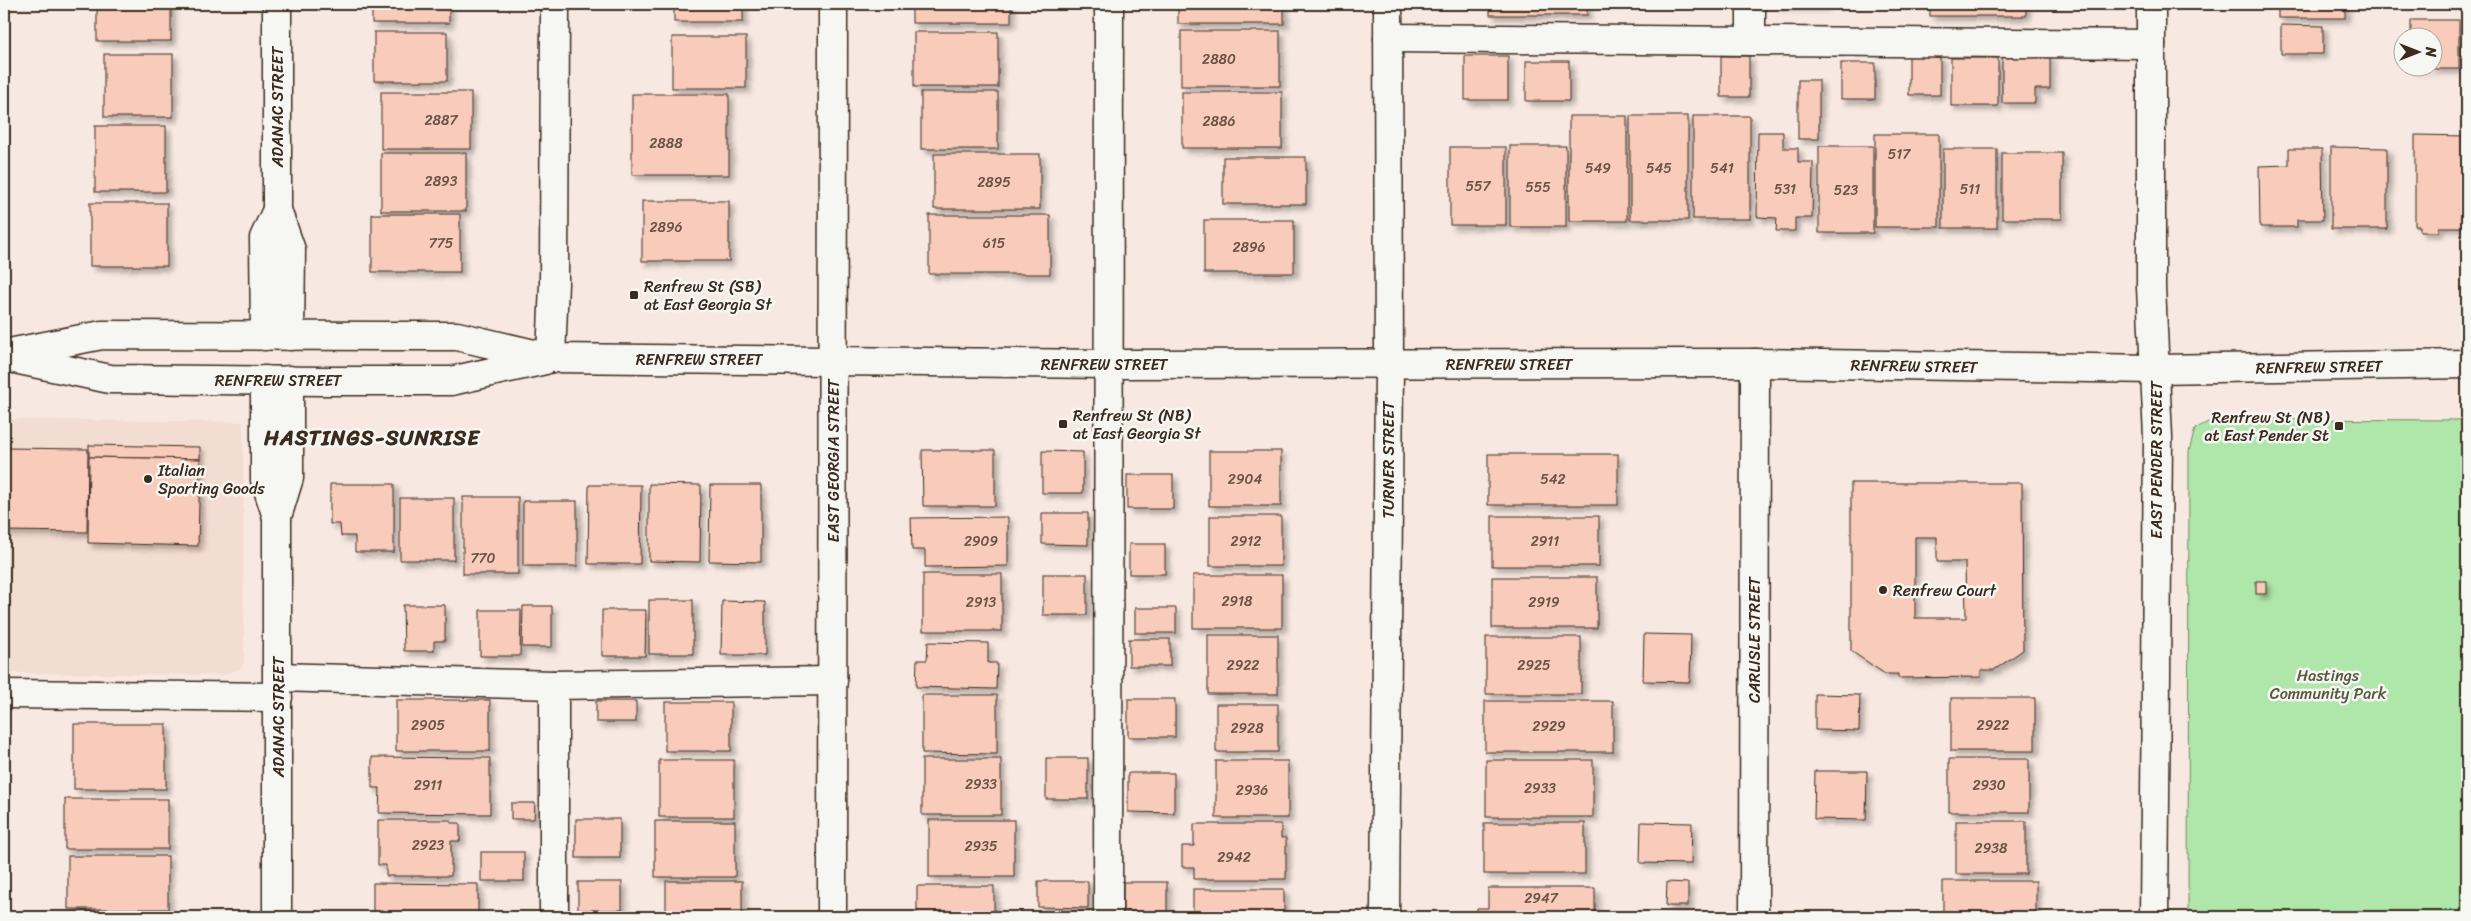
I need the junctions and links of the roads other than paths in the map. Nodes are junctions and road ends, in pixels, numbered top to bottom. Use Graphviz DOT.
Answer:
graph roads {
  1 [pos="277,4"];
  2 [pos="555,4"];
  3 [pos="833,4"];
  4 [pos="1110,4"];
  5 [pos="1388,4"];
  6 [pos="1751,4"];
  7 [pos="2151,4"];
  8 [pos="1388,38"];
  9 [pos="1751,41"];
  10 [pos="2151,44"];
  11 [pos="278,336"];
  12 [pos="4,355"];
  13 [pos="551,358"];
  14 [pos="833,360"];
  15 [pos="1755,363"];
  16 [pos="1109,364"];
  17 [pos="1389,364"];
  18 [pos="2467,364"];
  19 [pos="2156,369"];
  20 [pos="277,380"];
  21 [pos="833,681"];
  22 [pos="554,685"];
  23 [pos="278,687"];
  24 [pos="4,694"];
  25 [pos="277,917"];
  26 [pos="554,917"];
  27 [pos="832,917"];
  28 [pos="1108,917"];
  29 [pos="1385,917"];
  30 [pos="1754,917"];
  31 [pos="2154,917"];
  1 -- 11 [label="street, ADANAC STREET"];
  2 -- 13 [label="street"];
  3 -- 14 [label="street, EAST GEORGIA STREET"];
  4 -- 16 [label="street"];
  5 -- 8 [label="street, TURNER STREET"];
  6 -- 9 [label="street"];
  7 -- 10 [label="street, EAST PENDER STREET"];
  8 -- 9 [label="street"];
  8 -- 17 [label="street, TURNER STREET"];
  9 -- 10 [label="street"];
  10 -- 19 [label="street, EAST PENDER STREET"];
  11 -- 12 [label="street, RENFREW STREET"];
  11 -- 13 [label="street, RENFREW STREET"];
  12 -- 20 [label="street, RENFREW STREET"];
  13 -- 14 [label="street, RENFREW STREET"];
  13 -- 20 [label="street, RENFREW STREET"];
  14 -- 16 [label="street, RENFREW STREET"];
  14 -- 21 [label="street, EAST GEORGIA STREET"];
  15 -- 17 [label="street, RENFREW STREET"];
  15 -- 19 [label="street, RENFREW STREET"];
  15 -- 30 [label="street, CARLISLE STREET"];
  16 -- 17 [label="street, RENFREW STREET"];
  16 -- 28 [label="street"];
  17 -- 29 [label="street, TURNER STREET"];
  18 -- 19 [label="street, RENFREW STREET"];
  19 -- 31 [label="street, EAST PENDER STREET"];
  20 -- 23 [label="street, ADANAC STREET"];
  21 -- 22 [label="street"];
  21 -- 27 [label="street, EAST GEORGIA STREET"];
  22 -- 23 [label="street"];
  22 -- 26 [label="street"];
  23 -- 24 [label="street"];
  23 -- 25 [label="street, ADANAC STREET"];
}
